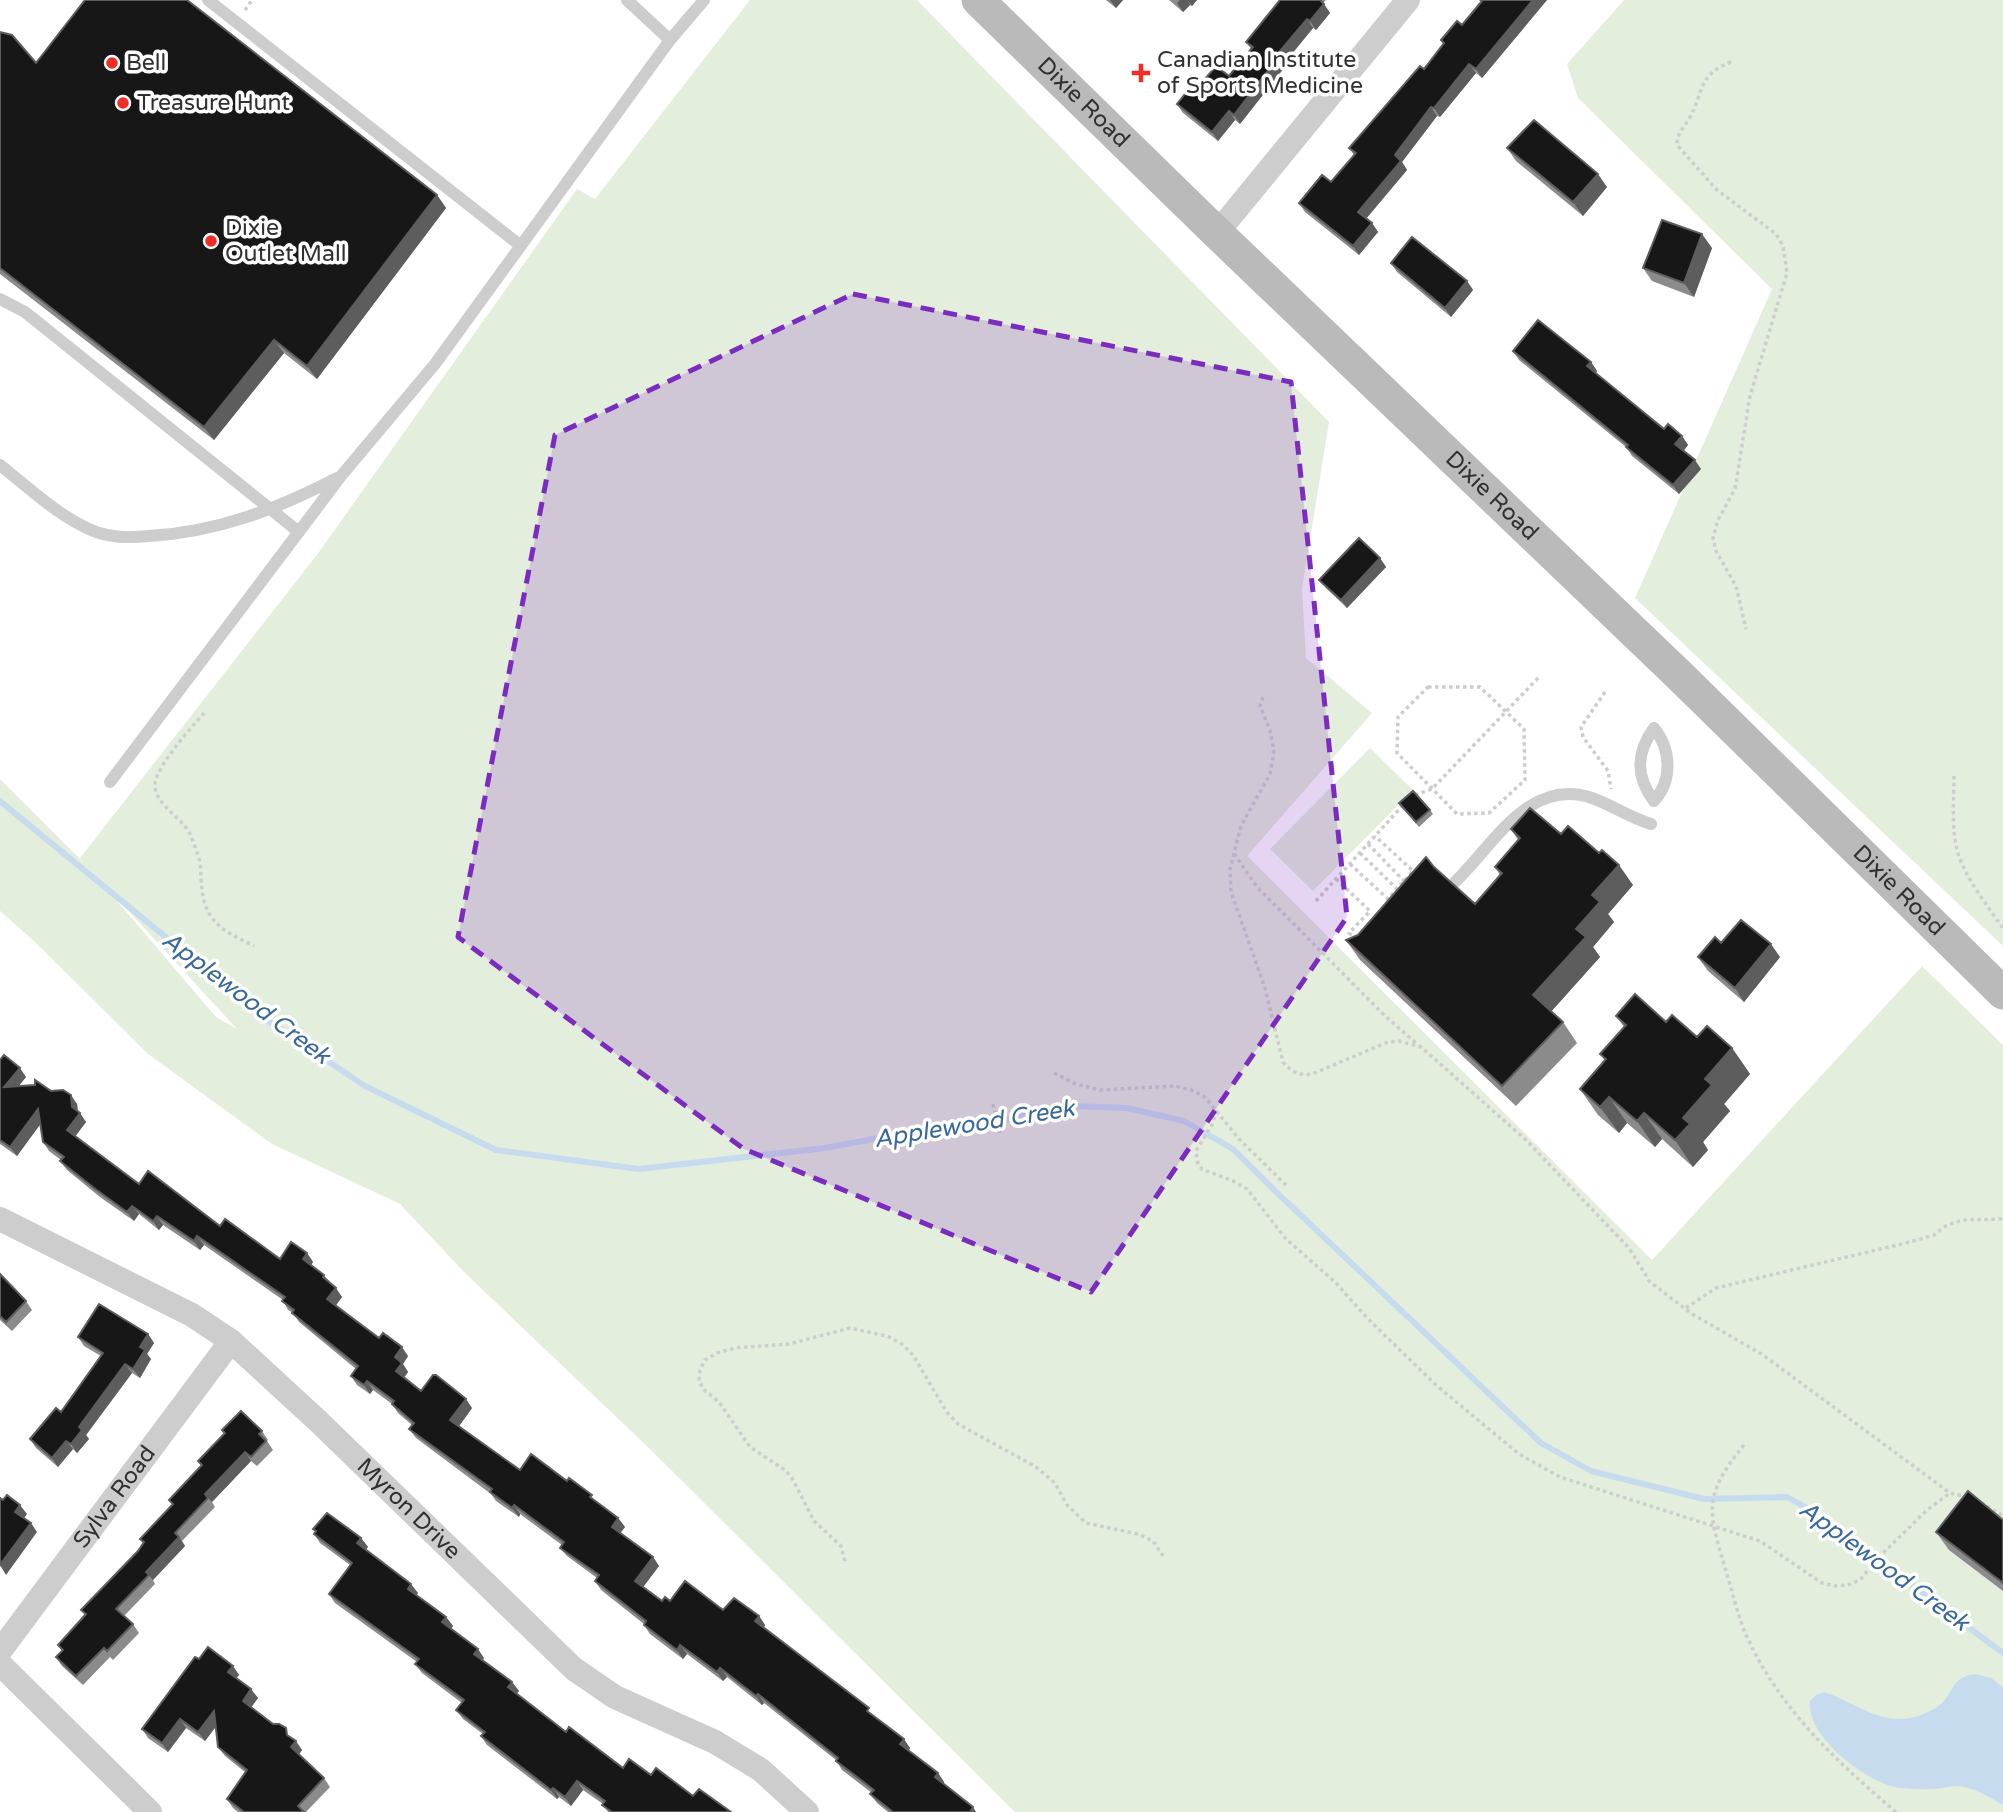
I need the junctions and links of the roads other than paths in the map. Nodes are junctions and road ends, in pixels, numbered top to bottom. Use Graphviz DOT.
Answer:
graph roads {
  1 [pos="208,0"];
  2 [pos="627,0"];
  3 [pos="704,0"];
  4 [pos="978,0"];
  5 [pos="1408,0"];
  6 [pos="670,40"];
  7 [pos="1217,233"];
  8 [pos="520,246"];
  9 [pos="0,299"];
  10 [pos="0,465"];
  11 [pos="341,476"];
  12 [pos="271,510"];
  13 [pos="299,532"];
  14 [pos="1654,728"];
  15 [pos="110,782"];
  16 [pos="1651,824"];
  17 [pos="1455,883"];
  18 [pos="2003,993"];
  19 [pos="0,1219"];
  20 [pos="230,1342"];
  21 [pos="0,1651"];
  22 [pos="0,1664"];
  23 [pos="150,1812"];
  24 [pos="807,1812"];
  1 -- 8 [label="lane"];
  2 -- 6 [label="lane"];
  3 -- 6 [label="lane"];
  4 -- 7 [label="main road, Dixie Road"];
  5 -- 7 [label="street"];
  6 -- 8 [label="lane"];
  7 -- 18 [label="main road, Dixie Road"];
  8 -- 11 [label="lane"];
  9 -- 12 [label="lane"];
  10 -- 12 [label="lane"];
  11 -- 12 [label="lane"];
  11 -- 13 [label="lane"];
  12 -- 13 [label="lane"];
  13 -- 15 [label="lane"];
  14 -- 14 [label="lane"];
  16 -- 17 [label="lane"];
  19 -- 20 [label="street, Myron Drive"];
  20 -- 21 [label="street, Sylva Road"];
  20 -- 24 [label="street, Myron Drive"];
  22 -- 23 [label="street"];
}
